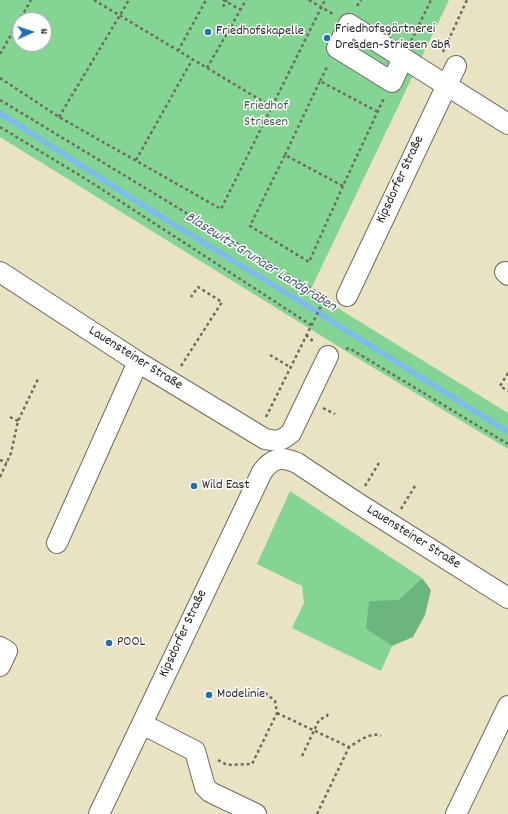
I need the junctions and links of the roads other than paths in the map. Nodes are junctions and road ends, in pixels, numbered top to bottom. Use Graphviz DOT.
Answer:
graph roads {
  1 [pos="403,58"];
  2 [pos="451,75"];
  3 [pos="508,124"];
  4 [pos="0,272"];
  5 [pos="347,296"];
  6 [pos="328,356"];
  7 [pos="138,362"];
  8 [pos="268,445"];
  9 [pos="57,543"];
  10 [pos="508,598"];
  11 [pos="0,647"];
  12 [pos="0,666"];
  13 [pos="508,706"];
  14 [pos="142,724"];
  15 [pos="99,814"];
  16 [pos="256,814"];
  17 [pos="456,814"];
  1 -- 1 [label="street"];
  1 -- 2 [label="street"];
  2 -- 3 [label="street"];
  2 -- 5 [label="street, Kipsdorfer Straße"];
  4 -- 7 [label="street, Lauensteiner Straße"];
  6 -- 8 [label="street, Kipsdorfer Straße"];
  7 -- 8 [label="street, Lauensteiner Straße"];
  7 -- 9 [label="street"];
  8 -- 10 [label="street, Lauensteiner Straße"];
  8 -- 14 [label="street, Kipsdorfer Straße"];
  11 -- 12 [label="street"];
  13 -- 17 [label="street"];
  14 -- 15 [label="street, Kipsdorfer Straße"];
  14 -- 16 [label="street"];
}
